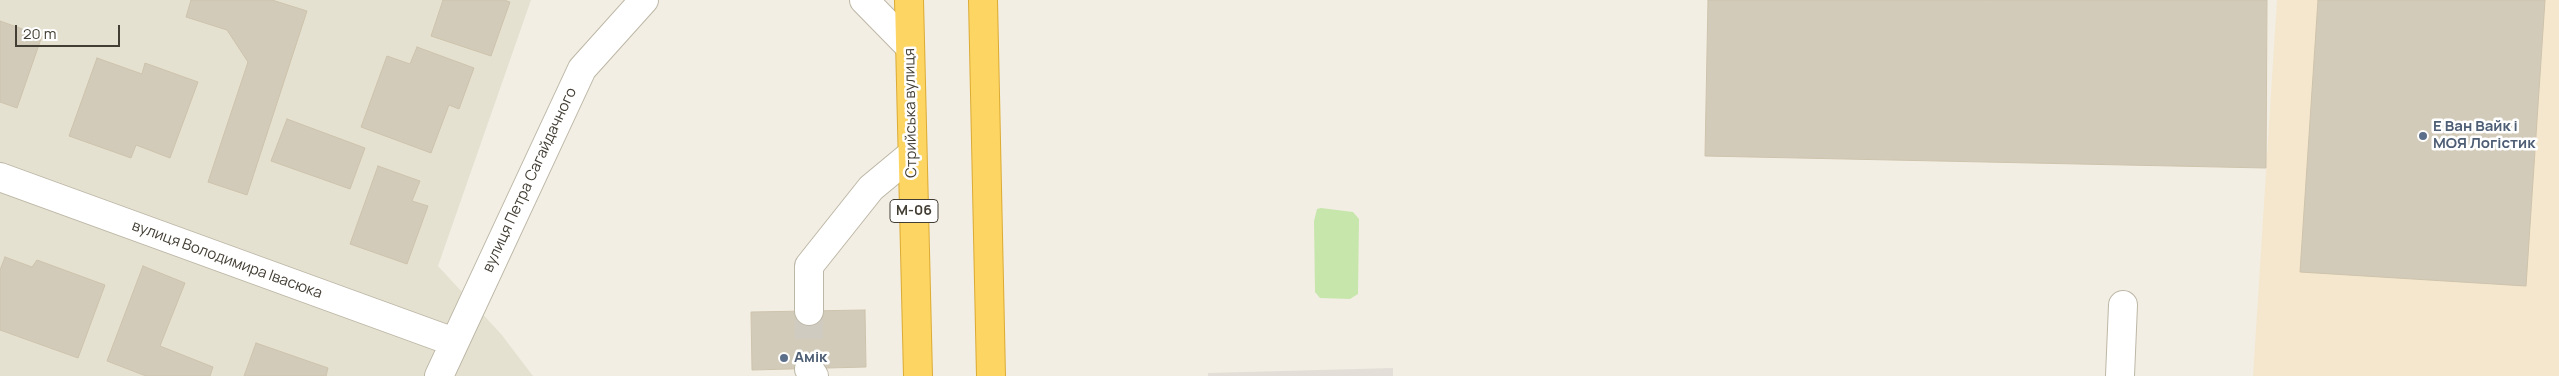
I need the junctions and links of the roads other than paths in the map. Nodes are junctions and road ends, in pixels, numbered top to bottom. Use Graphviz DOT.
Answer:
graph roads {
  1 [pos="644,0"];
  2 [pos="864,0"];
  3 [pos="909,0"];
  4 [pos="983,0"];
  5 [pos="910,47"];
  6 [pos="912,154"];
  7 [pos="0,177"];
  8 [pos="2123,305"];
  9 [pos="809,311"];
  10 [pos="454,342"];
  11 [pos="439,376"];
  12 [pos="918,376"];
  13 [pos="991,376"];
  14 [pos="2120,376"];
  1 -- 10 [label="street, вулиця Петра Сагайдачного"];
  2 -- 5 [label="street"];
  3 -- 5 [label="highway, Стрийська вулиця / М-06"];
  4 -- 13 [label="highway"];
  5 -- 6 [label="highway, Стрийська вулиця / М-06"];
  6 -- 9 [label="street"];
  6 -- 12 [label="highway, Стрийська вулиця / М-06"];
  7 -- 10 [label="street, вулиця Володимира Івасюка"];
  8 -- 14 [label="street"];
  10 -- 11 [label="street, вулиця Петра Сагайдачного"];
}
